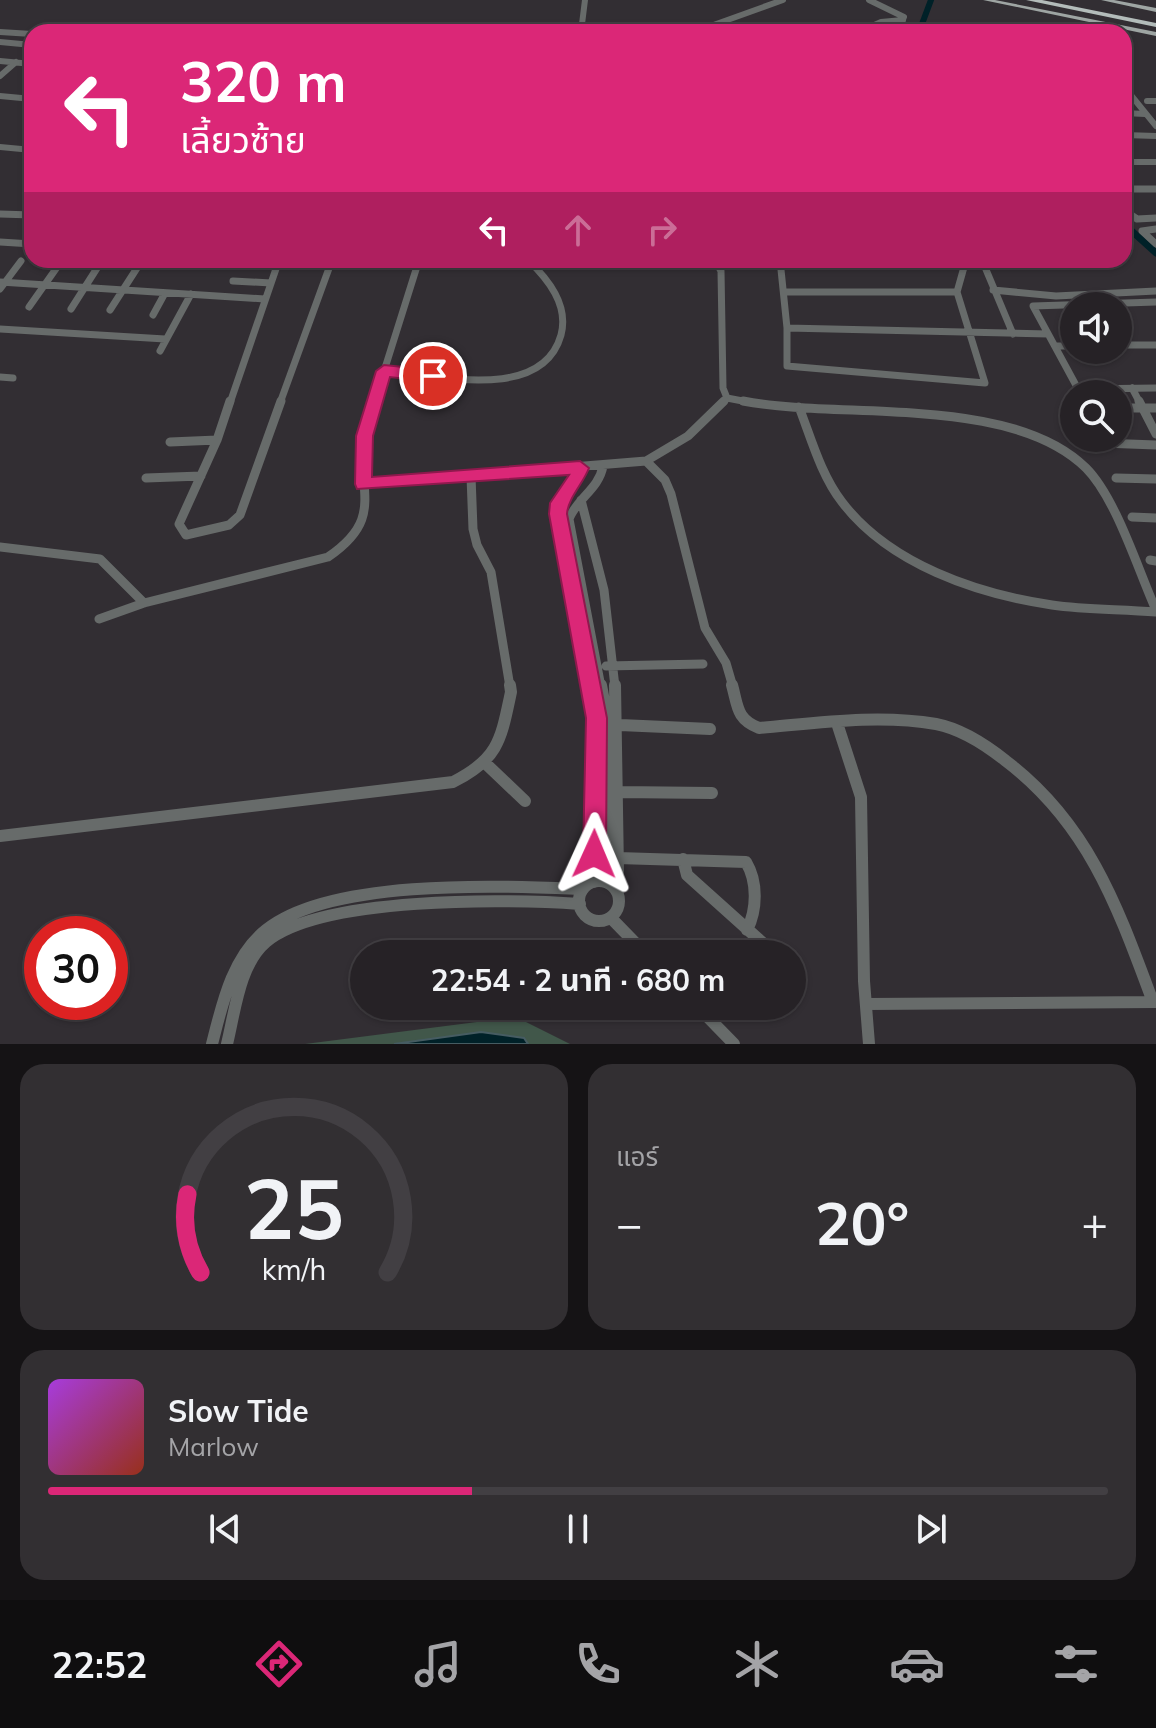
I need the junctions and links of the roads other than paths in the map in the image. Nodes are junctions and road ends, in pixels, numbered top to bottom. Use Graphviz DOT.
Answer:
graph roads {
  1 [pos="585,0"];
  2 [pos="783,0"];
  3 [pos="869,0"];
  4 [pos="986,0"];
  5 [pos="1030,0"];
  6 [pos="1040,0"];
  7 [pos="1059,0"];
  8 [pos="1069,0"];
  9 [pos="1104,0"];
  10 [pos="1156,10"];
  11 [pos="903,20"];
  12 [pos="1156,22"];
  13 [pos="582,24"];
  14 [pos="716,24"];
  15 [pos="877,24"];
  16 [pos="901,24"];
  17 [pos="1106,24"];
  18 [pos="1132,29"];
  19 [pos="0,32"];
  20 [pos="24,32"];
  21 [pos="1156,34"];
  22 [pos="0,42"];
  23 [pos="24,44"];
  24 [pos="0,61"];
  25 [pos="16,62"];
  26 [pos="24,62"];
  27 [pos="0,76"];
  28 [pos="0,96"];
  29 [pos="1132,97"];
  30 [pos="24,98"];
  31 [pos="1147,101"];
  32 [pos="1156,101"];
  33 [pos="1132,113"];
  34 [pos="1145,114"];
  35 [pos="1156,126"];
  36 [pos="1132,135"];
  37 [pos="1156,136"];
  38 [pos="0,147"];
  39 [pos="24,149"];
  40 [pos="1132,162"];
  41 [pos="1156,162"];
  42 [pos="1132,189"];
  43 [pos="1156,189"];
  44 [pos="0,214"];
  45 [pos="24,215"];
  46 [pos="1132,216"];
  47 [pos="1156,218"];
  48 [pos="1156,229"];
  49 [pos="0,242"];
  50 [pos="24,244"];
  51 [pos="1156,244"];
  52 [pos="21,261"];
  53 [pos="57,268"];
  54 [pos="97,268"];
  55 [pos="137,268"];
  56 [pos="276,268"];
  57 [pos="329,268"];
  58 [pos="416,268"];
  59 [pos="539,268"];
  60 [pos="719,268"];
  61 [pos="781,268"];
  62 [pos="964,268"];
  63 [pos="985,268"];
  64 [pos="233,281"];
  65 [pos="271,283"];
  66 [pos="2,285"];
  67 [pos="45,285"];
  68 [pos="85,288"];
  69 [pos="123,290"];
  70 [pos="993,290"];
  71 [pos="1156,291"];
  72 [pos="785,292"];
  73 [pos="957,292"];
  74 [pos="165,293"];
  75 [pos="191,294"];
  76 [pos="265,299"];
  77 [pos="1156,302"];
  78 [pos="29,307"];
  79 [pos="71,309"];
  80 [pos="110,310"];
  81 [pos="153,315"];
  82 [pos="787,328"];
  83 [pos="0,329"];
  84 [pos="969,333"];
  85 [pos="1013,334"];
  86 [pos="1048,334"];
  87 [pos="165,339"];
  88 [pos="1132,345"];
  89 [pos="1156,345"];
  90 [pos="1055,346"];
  91 [pos="1060,346"];
  92 [pos="160,351"];
  93 [pos="384,371"];
  94 [pos="0,377"];
  95 [pos="13,378"];
  96 [pos="1073,380"];
  97 [pos="1132,388"];
  98 [pos="1156,388"];
  99 [pos="727,398"];
  100 [pos="799,407"];
  101 [pos="1132,408"];
  102 [pos="1143,408"];
  103 [pos="1156,408"];
  104 [pos="1156,434"];
  105 [pos="217,440"];
  106 [pos="170,442"];
  107 [pos="1132,444"];
  108 [pos="1156,445"];
  109 [pos="646,461"];
  110 [pos="603,466"];
  111 [pos="580,468"];
  112 [pos="201,476"];
  113 [pos="471,476"];
  114 [pos="146,478"];
  115 [pos="1116,478"];
  116 [pos="1156,479"];
  117 [pos="364,484"];
  118 [pos="581,500"];
  119 [pos="1132,517"];
  120 [pos="1156,518"];
  121 [pos="0,547"];
  122 [pos="582,585"];
  123 [pos="602,585"];
  124 [pos="144,603"];
  125 [pos="1156,611"];
  126 [pos="99,619"];
  127 [pos="703,664"];
  128 [pos="592,666"];
  129 [pos="612,666"];
  130 [pos="837,723"];
  131 [pos="620,725"];
  132 [pos="710,729"];
  133 [pos="484,762"];
  134 [pos="712,793"];
  135 [pos="609,798"];
  136 [pos="525,801"];
  137 [pos="0,836"];
  138 [pos="618,858"];
  139 [pos="683,859"];
  140 [pos="599,885"];
  141 [pos="580,904"];
  142 [pos="611,918"];
  143 [pos="747,930"];
  144 [pos="632,940"];
  145 [pos="759,940"];
  146 [pos="1154,1002"];
  147 [pos="237,1003"];
  148 [pos="222,1004"];
  149 [pos="867,1004"];
  150 [pos="711,1020"];
  151 [pos="212,1044"];
  152 [pos="227,1044"];
  153 [pos="734,1044"];
  154 [pos="869,1044"];
  1 -- 13 [label="street"];
  2 -- 14 [label="street"];
  3 -- 11 [label="street"];
  4 -- 17 [label="main road"];
  5 -- 12 [label="highway"];
  6 -- 12 [label="highway"];
  7 -- 12 [label="highway"];
  8 -- 12 [label="highway"];
  9 -- 10 [label="main road"];
  11 -- 15 [label="street"];
  11 -- 16 [label="street"];
  18 -- 21 [label="main road"];
  19 -- 20 [label="street"];
  22 -- 23 [label="street"];
  24 -- 25 [label="street"];
  25 -- 26 [label="street"];
  25 -- 27 [label="street"];
  28 -- 30 [label="street"];
  29 -- 34 [label="street"];
  31 -- 32 [label="street"];
  33 -- 34 [label="street"];
  34 -- 35 [label="street"];
  36 -- 37 [label="street"];
  38 -- 39 [label="street"];
  40 -- 41 [label="street"];
  42 -- 43 [label="street"];
  44 -- 45 [label="street"];
  46 -- 47 [label="street"];
  48 -- 51 [label="street"];
  49 -- 50 [label="street"];
  52 -- 66 [label="street"];
  53 -- 67 [label="street"];
  54 -- 68 [label="street"];
  55 -- 69 [label="street"];
  56 -- 65 [label="street"];
  57 -- 112 [label="street"];
  58 -- 93 [label="street"];
  59 -- 93 [label="street"];
  60 -- 99 [label="street"];
  61 -- 72 [label="street"];
  62 -- 73 [label="street"];
  63 -- 70 [label="street"];
  64 -- 65 [label="street"];
  65 -- 76 [label="street"];
  66 -- 67 [label="street"];
  67 -- 68 [label="street"];
  67 -- 78 [label="street"];
  68 -- 69 [label="street"];
  68 -- 79 [label="street"];
  69 -- 74 [label="street"];
  69 -- 80 [label="street"];
  70 -- 71 [label="street"];
  70 -- 85 [label="street"];
  72 -- 73 [label="street"];
  72 -- 82 [label="street"];
  73 -- 84 [label="street"];
  74 -- 75 [label="street"];
  74 -- 81 [label="street"];
  75 -- 76 [label="street"];
  75 -- 87 [label="street"];
  76 -- 105 [label="street"];
  77 -- 86 [label="street"];
  82 -- 84 [label="street"];
  82 -- 84 [label="street"];
  83 -- 87 [label="street"];
  84 -- 85 [label="street"];
  85 -- 86 [label="street"];
  86 -- 90 [label="street"];
  87 -- 92 [label="street"];
  88 -- 89 [label="street"];
  90 -- 91 [label="street"];
  90 -- 96 [label="street"];
  93 -- 117 [label="street"];
  94 -- 95 [label="street"];
  97 -- 98 [label="street"];
  97 -- 102 [label="street"];
  99 -- 100 [label="street"];
  99 -- 109 [label="street"];
  100 -- 125 [label="street"];
  100 -- 125 [label="street"];
  101 -- 102 [label="street"];
  102 -- 103 [label="street"];
  102 -- 104 [label="street"];
  105 -- 106 [label="street"];
  105 -- 112 [label="street"];
  107 -- 108 [label="street"];
  109 -- 110 [label="street"];
  109 -- 130 [label="street"];
  110 -- 111 [label="street"];
  110 -- 118 [label="street"];
  111 -- 113 [label="street"];
  111 -- 128 [label="street"];
  112 -- 114 [label="street"];
  113 -- 117 [label="street"];
  113 -- 133 [label="street"];
  115 -- 116 [label="street"];
  117 -- 124 [label="street"];
  118 -- 122 [label="street"];
  118 -- 123 [label="street"];
  119 -- 120 [label="street"];
  121 -- 124 [label="street"];
  122 -- 123 [label="street"];
  122 -- 128 [label="street"];
  123 -- 129 [label="street"];
  124 -- 126 [label="street"];
  127 -- 129 [label="street"];
  128 -- 129 [label="street"];
  128 -- 135 [label="street"];
  129 -- 131 [label="street"];
  130 -- 146 [label="street"];
  130 -- 149 [label="street"];
  131 -- 132 [label="street"];
  131 -- 135 [label="street"];
  133 -- 136 [label="street"];
  133 -- 137 [label="street"];
  134 -- 135 [label="street"];
  135 -- 138 [label="street"];
  135 -- 140 [label="street"];
  138 -- 139 [label="street"];
  138 -- 140 [label="street"];
  139 -- 143 [label="street"];
  139 -- 143 [label="street"];
  140 -- 141 [label="street"];
  140 -- 142 [label="street"];
  140 -- 148 [label="street"];
  141 -- 142 [label="street"];
  141 -- 147 [label="street"];
  142 -- 144 [label="street"];
  143 -- 145 [label="street"];
  146 -- 149 [label="street"];
  147 -- 148 [label="street"];
  147 -- 152 [label="street"];
  148 -- 151 [label="street"];
  149 -- 154 [label="street"];
  150 -- 153 [label="street"];
}
